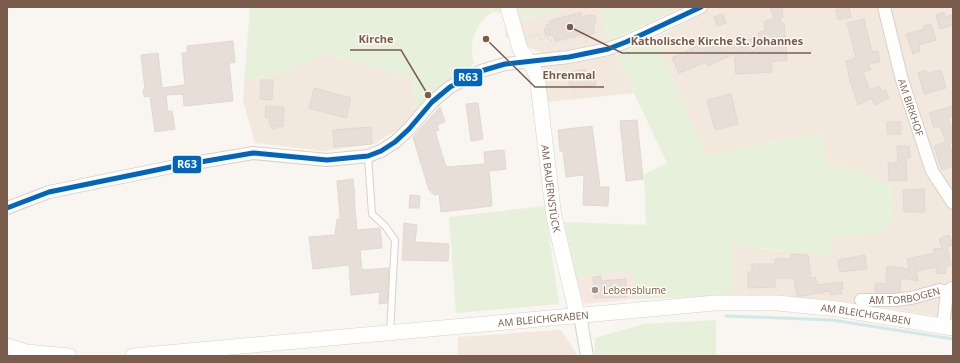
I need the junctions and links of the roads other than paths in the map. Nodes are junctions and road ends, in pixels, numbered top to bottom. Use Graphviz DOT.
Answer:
graph roads {
  1 [pos="508,7"];
  2 [pos="701,7"];
  3 [pos="884,7"];
  4 [pos="528,61"];
  5 [pos="368,156"];
  6 [pos="953,203"];
  7 [pos="7,208"];
  8 [pos="951,291"];
  9 [pos="861,300"];
  10 [pos="578,315"];
  11 [pos="948,327"];
  12 [pos="390,333"];
  13 [pos="7,346"];
  14 [pos="69,356"];
  15 [pos="133,356"];
  16 [pos="587,356"];
  1 -- 4 [label="street, AM BAUERNSTÜCK"];
  2 -- 4 [label="street"];
  3 -- 6 [label="street, AM BIRKHOF"];
  4 -- 5 [label="street"];
  4 -- 10 [label="street, AM BAUERNSTÜCK"];
  5 -- 7 [label="street"];
  5 -- 12 [label="lane"];
  8 -- 9 [label="street, AM TORBOGEN"];
  8 -- 11 [label="street"];
  10 -- 11 [label="street, AM BLEICHGRABEN"];
  10 -- 12 [label="street, AM BLEICHGRABEN"];
  10 -- 16 [label="street"];
  12 -- 15 [label="street, AM BLEICHGRABEN"];
  13 -- 14 [label="street"];
}
